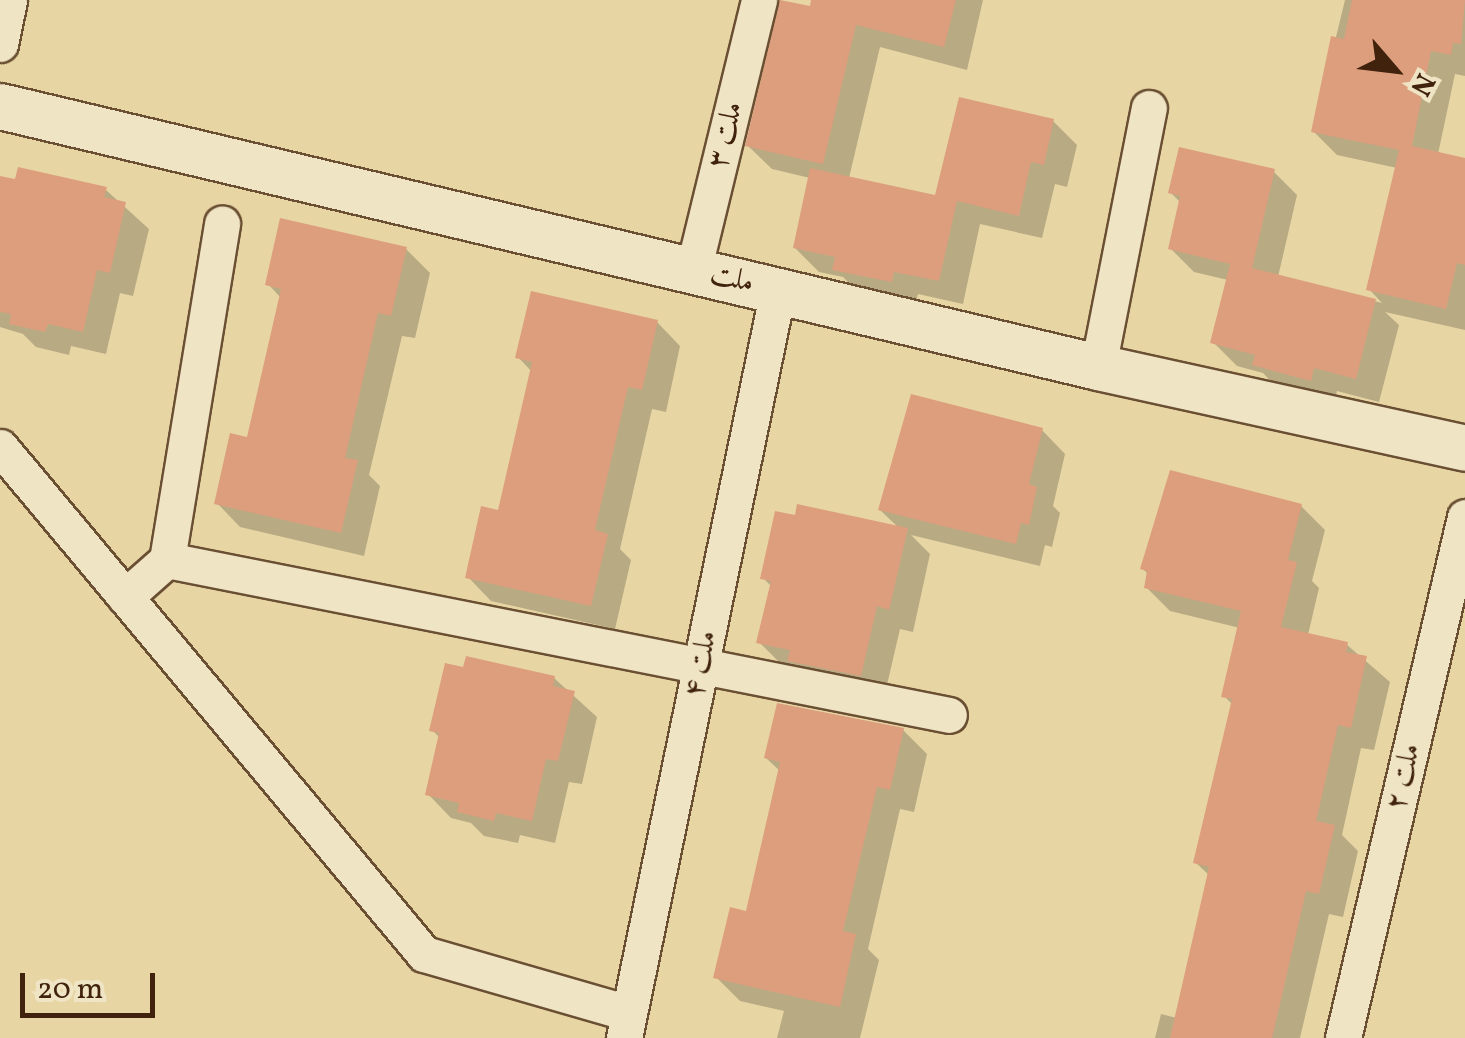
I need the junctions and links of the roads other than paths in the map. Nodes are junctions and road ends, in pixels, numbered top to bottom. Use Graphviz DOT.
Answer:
graph roads {
  1 [pos="10,0"];
  2 [pos="759,0"];
  3 [pos="0,44"];
  4 [pos="0,106"];
  5 [pos="1149,108"];
  6 [pos="222,223"];
  7 [pos="694,271"];
  8 [pos="778,290"];
  9 [pos="1098,367"];
  10 [pos="0,446"];
  11 [pos="1465,448"];
  12 [pos="1465,517"];
  13 [pos="167,560"];
  14 [pos="126,597"];
  15 [pos="702,663"];
  16 [pos="948,716"];
  17 [pos="626,1026"];
  18 [pos="1343,1038"];
  1 -- 3 [label="street"];
  2 -- 7 [label="street, ملت ۳"];
  4 -- 7 [label="street, ملت"];
  5 -- 9 [label="street"];
  6 -- 13 [label="street"];
  7 -- 8 [label="street, ملت"];
  8 -- 9 [label="street, ملت"];
  8 -- 15 [label="street, ملت ۴"];
  9 -- 11 [label="street, ملت"];
  10 -- 14 [label="street"];
  12 -- 18 [label="street, ملت ۲"];
  13 -- 14 [label="street"];
  13 -- 15 [label="street"];
  14 -- 17 [label="street"];
  15 -- 16 [label="street"];
  15 -- 17 [label="street, ملت ۴"];
}
